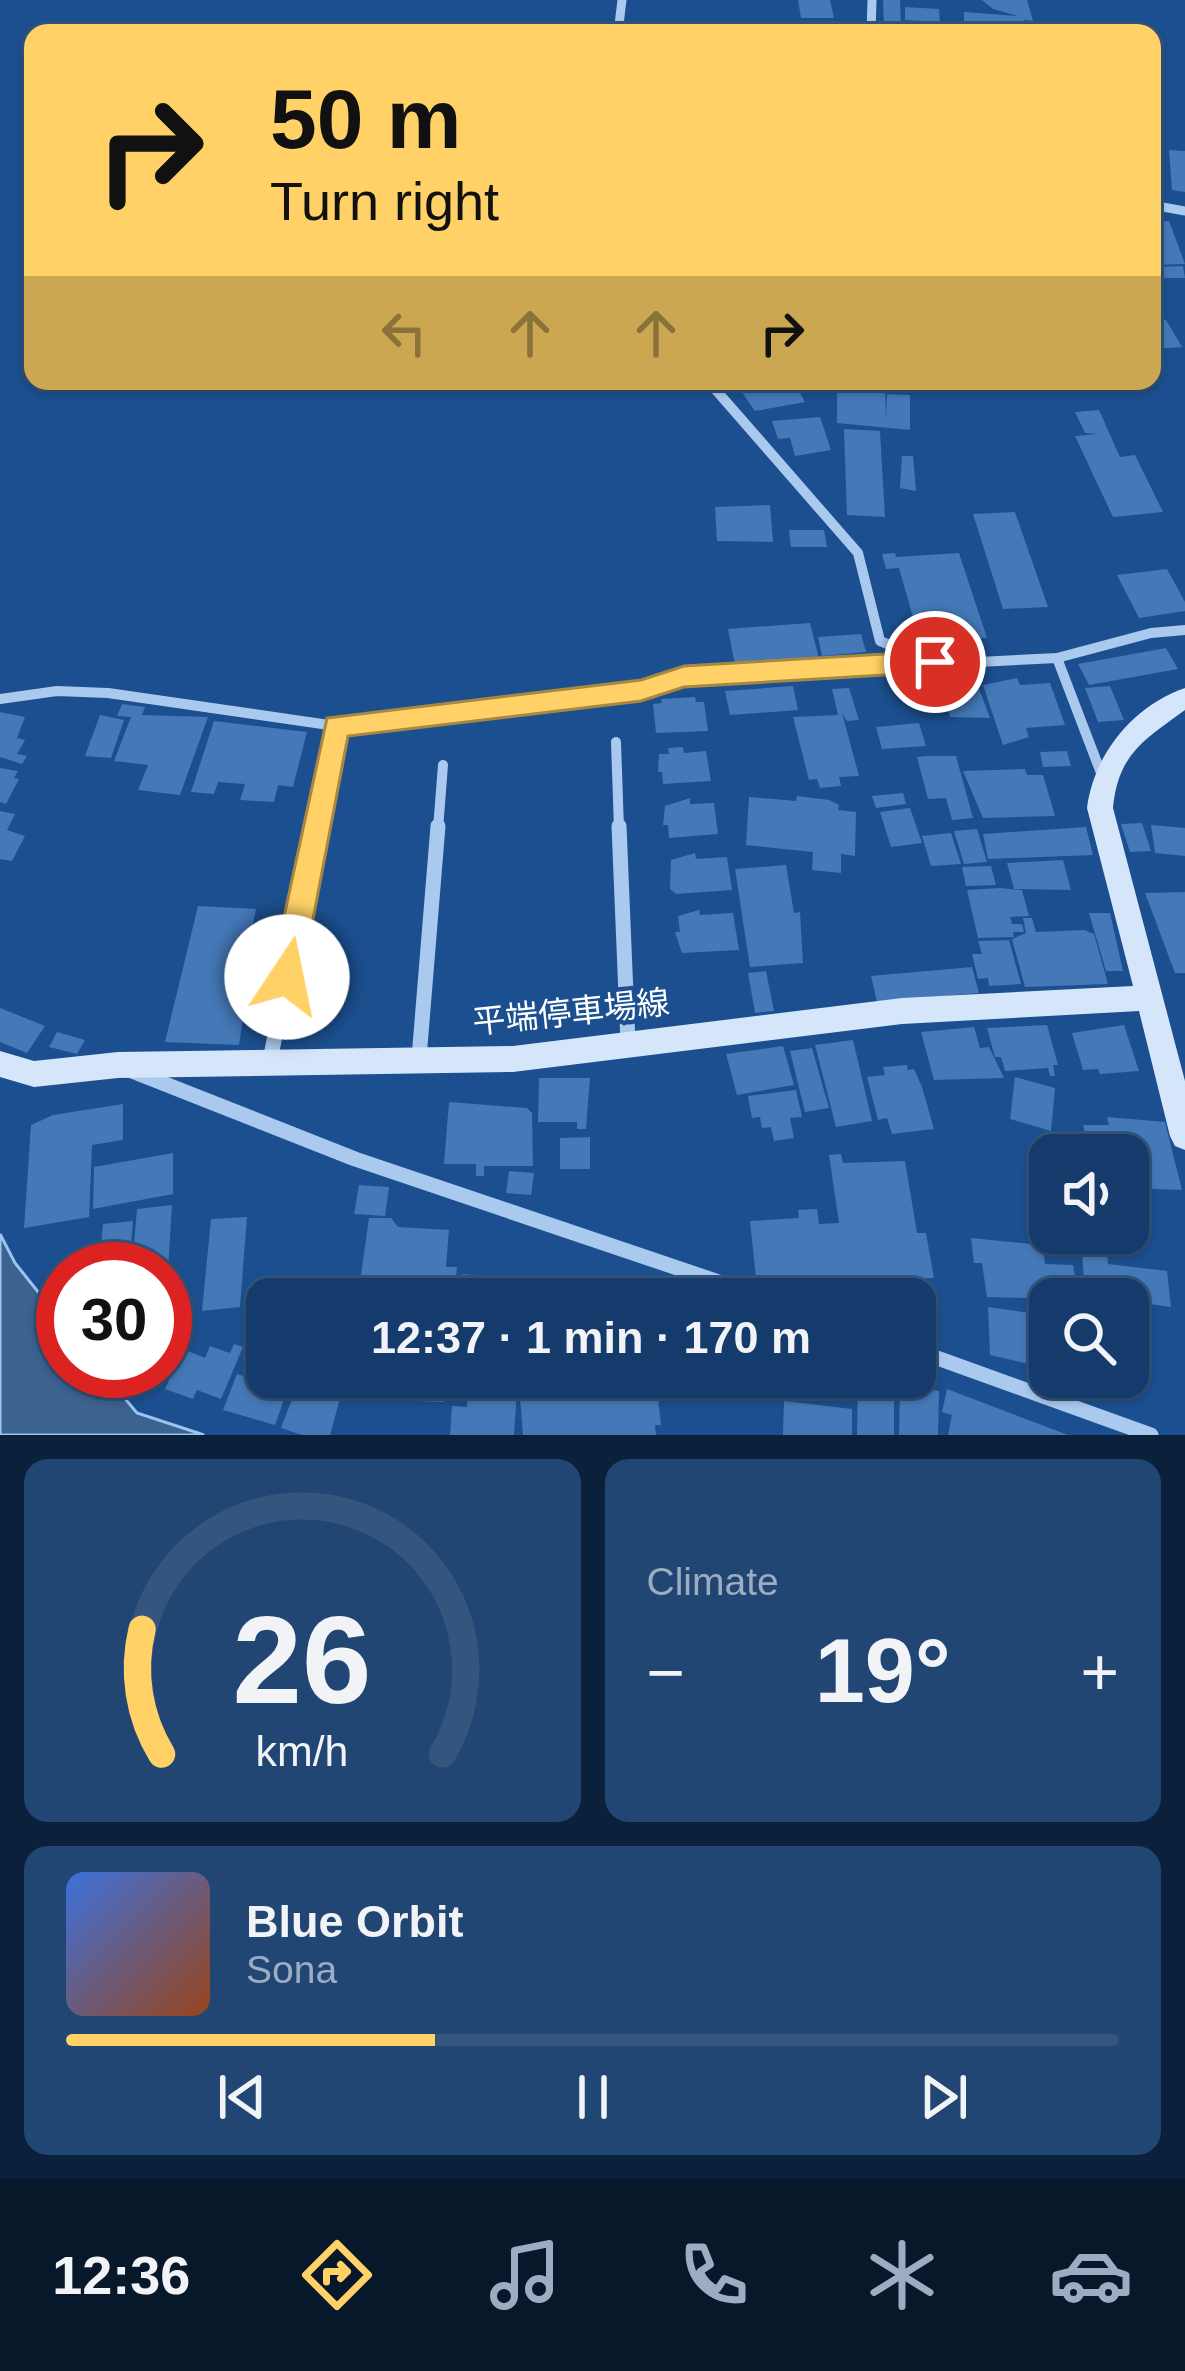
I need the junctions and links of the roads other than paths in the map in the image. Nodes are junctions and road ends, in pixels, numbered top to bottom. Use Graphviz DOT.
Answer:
graph roads {
  1 [pos="716,390"];
  2 [pos="1185,630"];
  3 [pos="1057,658"];
  4 [pos="935,662"];
  5 [pos="1185,697"];
  6 [pos="0,699"];
  7 [pos="336,726"];
  8 [pos="616,742"];
  9 [pos="442,765"];
  10 [pos="1101,773"];
  11 [pos="1150,998"];
  12 [pos="628,1043"];
  13 [pos="419,1060"];
  14 [pos="270,1061"];
  15 [pos="0,1064"];
  16 [pos="118,1065"];
  17 [pos="1185,1136"];
  18 [pos="707,1278"];
  19 [pos="936,1358"];
  20 [pos="1151,1435"];
  1 -- 4 [label="street"];
  2 -- 3 [label="street"];
  3 -- 4 [label="street"];
  3 -- 10 [label="street"];
  4 -- 7 [label="street"];
  5 -- 10 [label="main road"];
  6 -- 7 [label="street"];
  7 -- 14 [label="street"];
  8 -- 12 [label="street"];
  9 -- 13 [label="street"];
  10 -- 11 [label="main road"];
  11 -- 12 [label="main road, 平端停車場線"];
  11 -- 17 [label="main road"];
  12 -- 13 [label="main road, 平端停車場線"];
  13 -- 14 [label="main road, 平端停車場線"];
  14 -- 16 [label="main road, 平端停車場線"];
  15 -- 16 [label="main road, 平端停車場線"];
  16 -- 18 [label="street"];
  19 -- 20 [label="street"];
}
